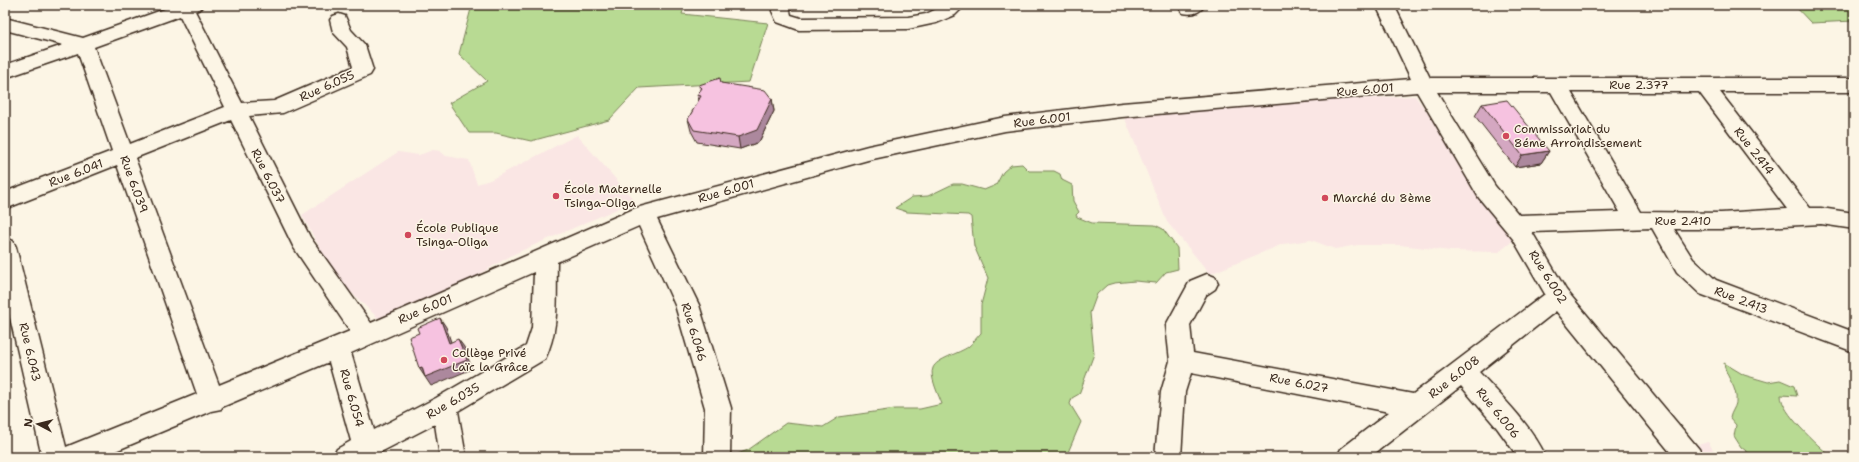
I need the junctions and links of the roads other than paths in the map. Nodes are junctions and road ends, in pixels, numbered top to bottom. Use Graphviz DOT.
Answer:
graph roads {
  1 [pos="783,5"];
  2 [pos="956,5"];
  3 [pos="1385,5"];
  4 [pos="190,7"];
  5 [pos="339,20"];
  6 [pos="5,24"];
  7 [pos="84,44"];
  8 [pos="5,72"];
  9 [pos="1423,85"];
  10 [pos="1704,85"];
  11 [pos="1854,85"];
  12 [pos="1558,86"];
  13 [pos="236,110"];
  14 [pos="124,154"];
  15 [pos="5,201"];
  16 [pos="644,214"];
  17 [pos="1805,217"];
  18 [pos="1635,220"];
  19 [pos="1659,220"];
  20 [pos="1854,221"];
  21 [pos="1512,224"];
  22 [pos="5,247"];
  23 [pos="546,257"];
  24 [pos="1207,283"];
  25 [pos="1558,297"];
  26 [pos="366,335"];
  27 [pos="1854,342"];
  28 [pos="337,348"];
  29 [pos="1182,361"];
  30 [pos="1462,370"];
  31 [pos="212,401"];
  32 [pos="445,406"];
  33 [pos="1416,406"];
  34 [pos="356,452"];
  35 [pos="55,457"];
  36 [pos="72,457"];
  37 [pos="453,457"];
  38 [pos="717,457"];
  39 [pos="1168,457"];
  40 [pos="1350,457"];
  41 [pos="1533,457"];
  42 [pos="1690,457"];
  1 -- 2 [label="street"];
  3 -- 9 [label="street, Rue 6.002"];
  4 -- 7 [label="street"];
  4 -- 13 [label="street, Rue 6.037"];
  5 -- 13 [label="street, Rue 6.055"];
  6 -- 7 [label="street"];
  7 -- 8 [label="street"];
  7 -- 14 [label="street, Rue 6.039"];
  9 -- 12 [label="street, Rue 2.377"];
  9 -- 16 [label="street, Rue 6.001"];
  9 -- 21 [label="street, Rue 6.002"];
  10 -- 11 [label="street, Rue 2.377"];
  10 -- 12 [label="street, Rue 2.377"];
  10 -- 17 [label="street, Rue 2.414"];
  12 -- 18 [label="street"];
  13 -- 14 [label="street, Rue 6.041"];
  13 -- 26 [label="street, Rue 6.037"];
  14 -- 15 [label="street, Rue 6.041"];
  14 -- 31 [label="street, Rue 6.039"];
  16 -- 23 [label="street, Rue 6.001"];
  16 -- 38 [label="street, Rue 6.046"];
  17 -- 19 [label="street, Rue 2.410"];
  17 -- 20 [label="street, Rue 2.410"];
  18 -- 19 [label="street, Rue 2.410"];
  18 -- 21 [label="street, Rue 2.410"];
  19 -- 27 [label="street, Rue 2.413"];
  21 -- 25 [label="street, Rue 6.002"];
  22 -- 35 [label="street, Rue 6.043"];
  23 -- 26 [label="street, Rue 6.001"];
  23 -- 32 [label="street, Rue 6.035"];
  24 -- 29 [label="street"];
  25 -- 30 [label="street, Rue 6.008"];
  25 -- 42 [label="street, Rue 6.002"];
  26 -- 28 [label="street, Rue 6.001"];
  28 -- 31 [label="street, Rue 6.001"];
  28 -- 34 [label="street, Rue 6.054"];
  29 -- 33 [label="street, Rue 6.027"];
  29 -- 39 [label="street"];
  30 -- 33 [label="street, Rue 6.008"];
  30 -- 41 [label="street, Rue 6.006"];
  31 -- 36 [label="street, Rue 6.001"];
  32 -- 34 [label="street, Rue 6.035"];
  32 -- 37 [label="street"];
  33 -- 40 [label="street, Rue 6.008"];
}
